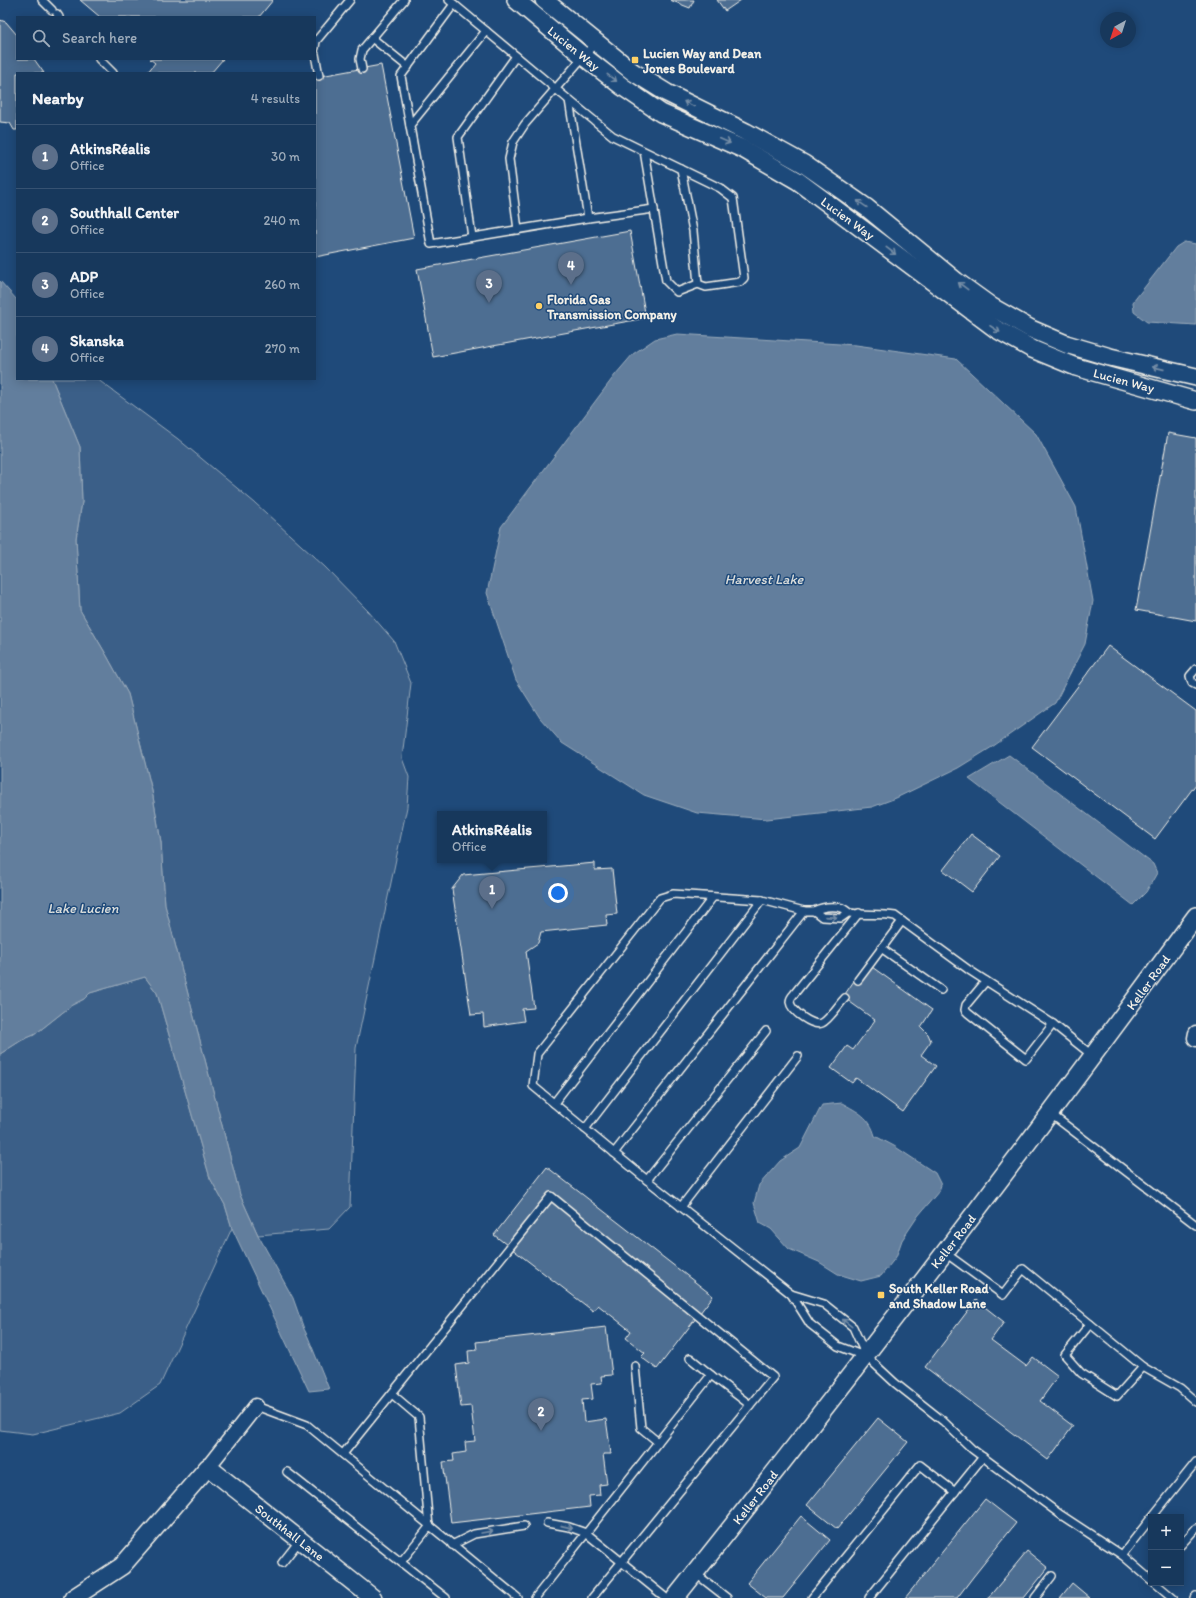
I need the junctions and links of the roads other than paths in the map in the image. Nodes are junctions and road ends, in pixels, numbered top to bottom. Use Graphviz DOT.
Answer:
graph roads {
  1 [pos="42,0"];
  2 [pos="350,0"];
  3 [pos="404,0"];
  4 [pos="516,0"];
  5 [pos="544,0"];
  6 [pos="452,2"];
  7 [pos="56,14"];
  8 [pos="486,31"];
  9 [pos="372,38"];
  10 [pos="316,41"];
  11 [pos="596,42"];
  12 [pos="516,56"];
  13 [pos="583,56"];
  14 [pos="316,58"];
  15 [pos="100,60"];
  16 [pos="408,66"];
  17 [pos="362,68"];
  18 [pos="112,72"];
  19 [pos="320,76"];
  20 [pos="555,89"];
  21 [pos="569,100"];
  22 [pos="410,125"];
  23 [pos="644,151"];
  24 [pos="681,169"];
  25 [pos="654,209"];
  26 [pos="588,218"];
  27 [pos="518,230"];
  28 [pos="472,237"];
  29 [pos="698,284"];
  30 [pos="1196,377"];
  31 [pos="1196,400"];
  32 [pos="1196,669"];
  33 [pos="1196,685"];
  34 [pos="713,897"];
  35 [pos="762,900"];
  36 [pos="804,910"];
  37 [pos="859,913"];
  38 [pos="1196,916"];
  39 [pos="902,921"];
  40 [pos="882,948"];
  41 [pos="858,980"];
  42 [pos="986,981"];
  43 [pos="941,990"];
  44 [pos="845,998"];
  45 [pos="1053,1024"];
  46 [pos="766,1031"];
  47 [pos="1196,1033"];
  48 [pos="1196,1040"];
  49 [pos="798,1056"];
  50 [pos="1093,1056"];
  51 [pos="554,1103"];
  52 [pos="1051,1114"];
  53 [pos="585,1129"];
  54 [pos="614,1153"];
  55 [pos="647,1180"];
  56 [pos="681,1207"];
  57 [pos="1196,1225"];
  58 [pos="944,1252"];
  59 [pos="791,1294"];
  60 [pos="1090,1324"];
  61 [pos="866,1356"];
  62 [pos="690,1358"];
  63 [pos="635,1366"];
  64 [pos="1143,1367"];
  65 [pos="711,1375"];
  66 [pos="392,1394"];
  67 [pos="1196,1402"];
  68 [pos="750,1405"];
  69 [pos="256,1406"];
  70 [pos="658,1442"];
  71 [pos="343,1454"];
  72 [pos="983,1457"];
  73 [pos="1196,1462"];
  74 [pos="208,1467"];
  75 [pos="287,1472"];
  76 [pos="955,1492"];
  77 [pos="1155,1514"];
  78 [pos="547,1523"];
  79 [pos="1148,1523"];
  80 [pos="524,1526"];
  81 [pos="429,1527"];
  82 [pos="1196,1528"];
  83 [pos="586,1533"];
  84 [pos="300,1540"];
  85 [pos="1184,1542"];
  86 [pos="452,1545"];
  87 [pos="1122,1555"];
  88 [pos="401,1562"];
  89 [pos="621,1562"];
  90 [pos="282,1563"];
  91 [pos="695,1572"];
  92 [pos="1052,1576"];
  93 [pos="1148,1577"];
  94 [pos="1159,1586"];
  95 [pos="73,1598"];
  96 [pos="373,1598"];
  97 [pos="446,1598"];
  98 [pos="518,1598"];
  99 [pos="535,1598"];
  100 [pos="592,1598"];
  101 [pos="666,1598"];
  102 [pos="675,1598"];
  103 [pos="727,1598"];
  104 [pos="812,1598"];
  105 [pos="869,1598"];
  106 [pos="1035,1598"];
  107 [pos="1173,1598"];
  1 -- 7 [label="lane"];
  2 -- 10 [label="lane"];
  3 -- 9 [label="lane"];
  4 -- 13 [label="street, Lucien Way"];
  5 -- 11 [label="street, Lucien Way"];
  6 -- 8 [label="lane"];
  6 -- 16 [label="lane"];
  8 -- 12 [label="lane"];
  8 -- 22 [label="lane"];
  9 -- 16 [label="lane"];
  9 -- 17 [label="lane"];
  11 -- 13 [label="lane"];
  30 -- 11 [label="street, Lucien Way, one-way"];
  12 -- 20 [label="lane"];
  12 -- 28 [label="lane"];
  13 -- 20 [label="lane"];
  13 -- 31 [label="street, Lucien Way, one-way"];
  14 -- 19 [label="lane"];
  15 -- 18 [label="lane"];
  16 -- 22 [label="lane"];
  20 -- 21 [label="lane"];
  20 -- 27 [label="lane"];
  21 -- 23 [label="lane"];
  21 -- 26 [label="lane"];
  22 -- 28 [label="lane"];
  23 -- 24 [label="lane"];
  23 -- 25 [label="lane"];
  24 -- 29 [label="lane"];
  24 -- 29 [label="lane"];
  25 -- 26 [label="lane"];
  25 -- 29 [label="lane"];
  26 -- 27 [label="lane"];
  27 -- 28 [label="lane"];
  32 -- 33 [label="lane"];
  34 -- 35 [label="lane"];
  34 -- 51 [label="lane"];
  34 -- 51 [label="lane"];
  35 -- 36 [label="lane"];
  35 -- 53 [label="lane"];
  36 -- 37 [label="lane"];
  36 -- 54 [label="lane"];
  37 -- 39 [label="lane"];
  37 -- 44 [label="lane"];
  38 -- 50 [label="street, Keller Road"];
  39 -- 40 [label="lane"];
  39 -- 42 [label="lane"];
  40 -- 41 [label="lane"];
  40 -- 43 [label="lane"];
  42 -- 45 [label="lane"];
  42 -- 45 [label="lane"];
  45 -- 50 [label="lane"];
  46 -- 55 [label="lane"];
  47 -- 48 [label="street"];
  49 -- 56 [label="lane"];
  50 -- 52 [label="street, Keller Road"];
  51 -- 53 [label="lane"];
  52 -- 57 [label="lane"];
  52 -- 58 [label="street, Keller Road"];
  53 -- 54 [label="lane"];
  54 -- 55 [label="lane"];
  55 -- 56 [label="lane"];
  56 -- 59 [label="lane"];
  58 -- 60 [label="lane"];
  58 -- 61 [label="street, Keller Road"];
  59 -- 61 [label="lane"];
  61 -- 59 [label="lane, one-way"];
  60 -- 64 [label="lane"];
  60 -- 64 [label="lane"];
  61 -- 72 [label="lane"];
  61 -- 91 [label="street, Keller Road"];
  62 -- 65 [label="lane"];
  63 -- 70 [label="lane"];
  64 -- 67 [label="lane"];
  65 -- 68 [label="lane"];
  65 -- 70 [label="lane"];
  66 -- 68 [label="lane"];
  66 -- 71 [label="lane"];
  66 -- 81 [label="lane"];
  68 -- 89 [label="lane"];
  69 -- 71 [label="lane"];
  69 -- 74 [label="street"];
  70 -- 83 [label="lane"];
  71 -- 81 [label="lane"];
  72 -- 76 [label="lane"];
  72 -- 87 [label="lane"];
  73 -- 77 [label="lane"];
  74 -- 84 [label="street, Southhall Lane"];
  74 -- 95 [label="street"];
  75 -- 88 [label="lane"];
  76 -- 104 [label="lane"];
  76 -- 105 [label="lane"];
  78 -- 83 [label="lane, one-way"];
  79 -- 87 [label="lane"];
  86 -- 80 [label="lane, one-way"];
  81 -- 86 [label="lane"];
  81 -- 88 [label="lane"];
  82 -- 85 [label="lane"];
  83 -- 89 [label="lane"];
  83 -- 99 [label="lane"];
  84 -- 90 [label="lane"];
  84 -- 96 [label="street, Southhall Lane"];
  86 -- 98 [label="lane"];
  87 -- 93 [label="lane"];
  88 -- 97 [label="lane"];
  89 -- 100 [label="lane"];
  89 -- 101 [label="lane"];
  91 -- 102 [label="street, Keller Road"];
  91 -- 103 [label="lane"];
  92 -- 106 [label="lane"];
  94 -- 107 [label="lane"];
}
